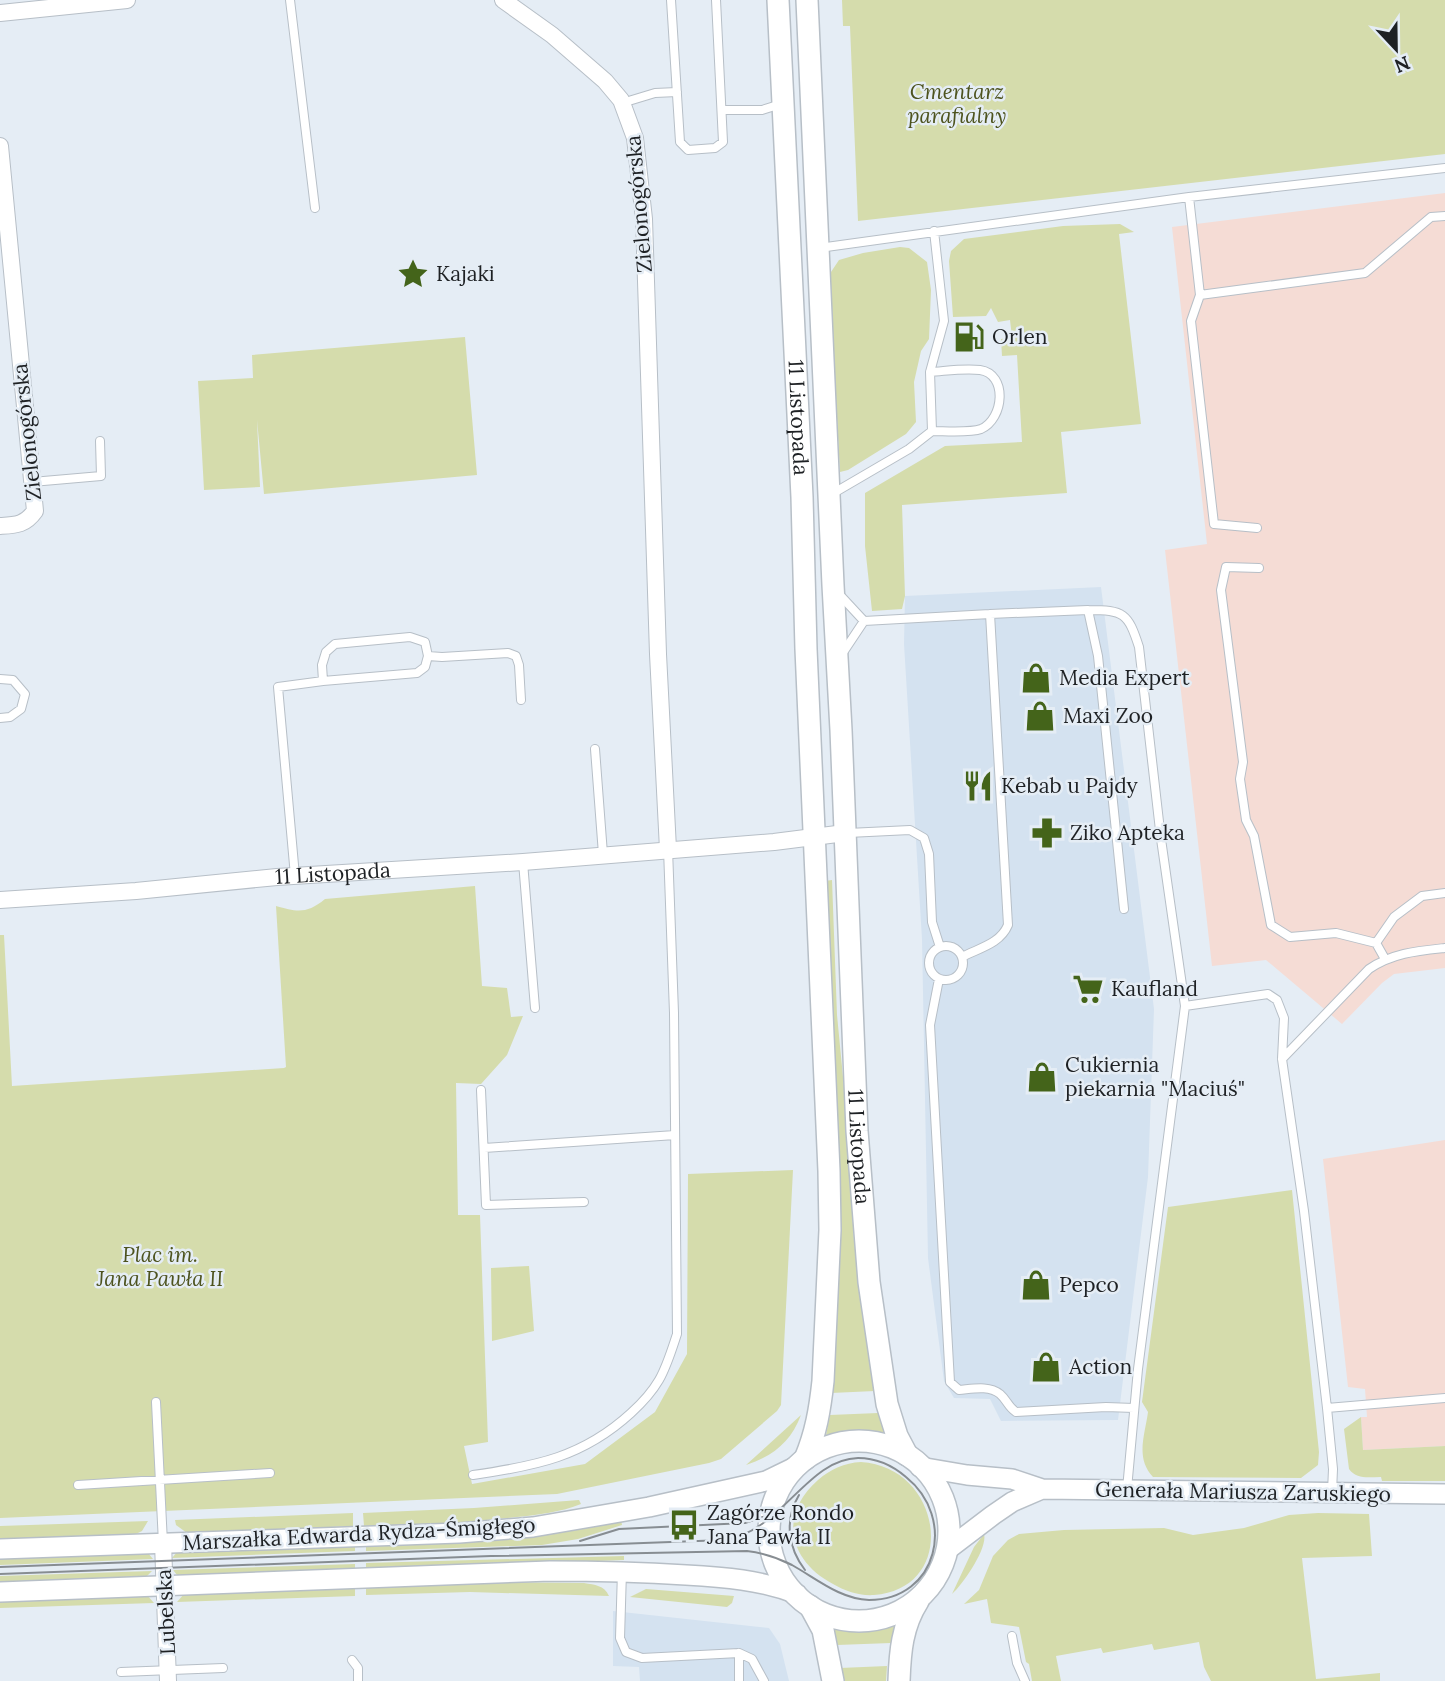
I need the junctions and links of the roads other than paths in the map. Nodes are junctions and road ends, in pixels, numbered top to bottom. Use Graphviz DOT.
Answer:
graph roads {
  1 [pos="127,0"];
  2 [pos="290,0"];
  3 [pos="503,0"];
  4 [pos="671,0"];
  5 [pos="716,0"];
  6 [pos="778,0"];
  7 [pos="807,0"];
  8 [pos="0,13"];
  9 [pos="677,92"];
  10 [pos="812,102"];
  11 [pos="622,103"];
  12 [pos="722,110"];
  13 [pos="762,110"];
  14 [pos="784,113"];
  15 [pos="0,146"];
  16 [pos="1445,168"];
  17 [pos="1189,197"];
  18 [pos="315,208"];
  19 [pos="1445,216"];
  20 [pos="934,231"];
  21 [pos="819,248"];
  22 [pos="790,249"];
  23 [pos="1200,295"];
  24 [pos="930,372"];
  25 [pos="932,431"];
  26 [pos="100,441"];
  27 [pos="32,482"];
  28 [pos="829,496"];
  29 [pos="802,497"];
  30 [pos="0,526"];
  31 [pos="1257,528"];
  32 [pos="1259,568"];
  33 [pos="832,585"];
  34 [pos="1088,610"];
  35 [pos="990,614"];
  36 [pos="864,621"];
  37 [pos="428,656"];
  38 [pos="838,662"];
  39 [pos="0,679"];
  40 [pos="323,681"];
  41 [pos="521,700"];
  42 [pos="0,718"];
  43 [pos="595,749"];
  44 [pos="845,833"];
  45 [pos="814,837"];
  46 [pos="668,849"];
  47 [pos="603,854"];
  48 [pos="523,862"];
  49 [pos="295,876"];
  50 [pos="1445,893"];
  51 [pos="0,900"];
  52 [pos="1124,909"];
  53 [pos="1376,943"];
  54 [pos="940,947"];
  55 [pos="1445,948"];
  56 [pos="962,957"];
  57 [pos="1385,959"];
  58 [pos="939,979"];
  59 [pos="1185,1006"];
  60 [pos="535,1008"];
  61 [pos="1282,1059"];
  62 [pos="481,1090"];
  63 [pos="675,1135"];
  64 [pos="484,1147"];
  65 [pos="584,1202"];
  66 [pos="1445,1398"];
  67 [pos="156,1402"];
  68 [pos="1134,1408"];
  69 [pos="1327,1408"];
  70 [pos="914,1461"];
  71 [pos="800,1463"];
  72 [pos="270,1473"];
  73 [pos="473,1475"];
  74 [pos="160,1479"];
  75 [pos="78,1485"];
  76 [pos="1042,1489"];
  77 [pos="1128,1489"];
  78 [pos="1332,1493"];
  79 [pos="1445,1494"];
  80 [pos="163,1543"];
  81 [pos="951,1546"];
  82 [pos="0,1549"];
  83 [pos="622,1572"];
  84 [pos="165,1586"];
  85 [pos="0,1592"];
  86 [pos="803,1600"];
  87 [pos="918,1601"];
  88 [pos="1012,1636"];
  89 [pos="739,1653"];
  90 [pos="352,1660"];
  91 [pos="223,1668"];
  92 [pos="121,1672"];
  93 [pos="168,1676"];
  94 [pos="358,1681"];
  95 [pos="739,1681"];
  96 [pos="764,1681"];
  97 [pos="833,1681"];
  98 [pos="899,1681"];
  99 [pos="1025,1681"];
  1 -- 8 [label="street"];
  2 -- 18 [label="lane"];
  3 -- 11 [label="street, Zielonogórska"];
  4 -- 9 [label="lane"];
  5 -- 12 [label="lane"];
  6 -- 14 [label="main road, 11 Listopada"];
  7 -- 10 [label="main road, 11 Listopada"];
  9 -- 11 [label="lane"];
  9 -- 12 [label="lane"];
  10 -- 14 [label="main road"];
  10 -- 21 [label="main road, 11 Listopada"];
  11 -- 46 [label="street, Zielonogórska"];
  12 -- 13 [label="lane"];
  13 -- 14 [label="lane"];
  13 -- 14 [label="lane"];
  14 -- 22 [label="main road, 11 Listopada"];
  15 -- 27 [label="street, Zielonogórska"];
  16 -- 17 [label="lane"];
  17 -- 20 [label="lane"];
  17 -- 23 [label="lane"];
  19 -- 23 [label="lane"];
  20 -- 21 [label="lane"];
  20 -- 24 [label="lane"];
  21 -- 22 [label="main road"];
  21 -- 28 [label="main road, 11 Listopada"];
  22 -- 29 [label="main road, 11 Listopada"];
  23 -- 31 [label="lane"];
  24 -- 25 [label="lane"];
  24 -- 25 [label="lane"];
  25 -- 28 [label="lane"];
  26 -- 27 [label="lane"];
  27 -- 30 [label="street, Zielonogórska"];
  28 -- 29 [label="main road"];
  28 -- 33 [label="main road, 11 Listopada"];
  29 -- 45 [label="main road, 11 Listopada"];
  32 -- 53 [label="lane"];
  33 -- 36 [label="lane"];
  33 -- 38 [label="main road, 11 Listopada"];
  34 -- 35 [label="lane"];
  34 -- 52 [label="lane"];
  34 -- 59 [label="lane"];
  35 -- 36 [label="lane"];
  35 -- 56 [label="lane"];
  36 -- 38 [label="lane"];
  37 -- 40 [label="lane"];
  37 -- 40 [label="lane"];
  37 -- 41 [label="lane"];
  38 -- 44 [label="main road, 11 Listopada"];
  39 -- 42 [label="lane"];
  40 -- 49 [label="lane"];
  43 -- 47 [label="lane"];
  44 -- 45 [label="street, 11 Listopada"];
  44 -- 54 [label="lane"];
  44 -- 70 [label="main road, 11 Listopada"];
  45 -- 46 [label="street, 11 Listopada"];
  45 -- 71 [label="main road, 11 Listopada"];
  46 -- 47 [label="street, 11 Listopada"];
  46 -- 63 [label="lane"];
  47 -- 48 [label="street, 11 Listopada"];
  48 -- 49 [label="street, 11 Listopada"];
  48 -- 60 [label="lane"];
  49 -- 51 [label="street, 11 Listopada"];
  50 -- 53 [label="lane"];
  53 -- 57 [label="lane"];
  54 -- 56 [label="lane"];
  54 -- 58 [label="lane"];
  55 -- 57 [label="lane"];
  56 -- 58 [label="lane"];
  57 -- 61 [label="lane"];
  58 -- 68 [label="lane"];
  59 -- 61 [label="lane"];
  59 -- 68 [label="lane"];
  61 -- 69 [label="lane"];
  62 -- 64 [label="lane"];
  63 -- 64 [label="lane"];
  63 -- 73 [label="lane"];
  64 -- 65 [label="lane"];
  66 -- 69 [label="lane"];
  67 -- 74 [label="lane"];
  68 -- 77 [label="lane"];
  69 -- 78 [label="lane"];
  70 -- 71 [label="main road"];
  70 -- 76 [label="street, Generała Mariusza Zaruskiego"];
  70 -- 81 [label="main road"];
  71 -- 80 [label="street, Marszałka Edwarda Rydza-Śmigłego"];
  71 -- 86 [label="main road"];
  72 -- 74 [label="lane"];
  74 -- 75 [label="lane"];
  74 -- 80 [label="lane"];
  76 -- 77 [label="street, Generała Mariusza Zaruskiego"];
  76 -- 81 [label="street, Generała Mariusza Zaruskiego"];
  77 -- 78 [label="street, Generała Mariusza Zaruskiego"];
  78 -- 79 [label="street, Generała Mariusza Zaruskiego"];
  80 -- 82 [label="street, Marszałka Edwarda Rydza-Śmigłego"];
  80 -- 84 [label="street, Lubelska"];
  81 -- 87 [label="main road"];
  83 -- 84 [label="street, Marszałka Edwarda Rydza-Śmigłego"];
  83 -- 86 [label="street, Marszałka Edwarda Rydza-Śmigłego"];
  83 -- 89 [label="lane"];
  84 -- 85 [label="street, Marszałka Edwarda Rydza-Śmigłego"];
  84 -- 93 [label="street, Lubelska"];
  86 -- 87 [label="main road"];
  86 -- 97 [label="main road"];
  87 -- 98 [label="main road"];
  88 -- 99 [label="lane"];
  89 -- 95 [label="lane"];
  89 -- 96 [label="lane"];
  90 -- 94 [label="lane"];
  91 -- 93 [label="lane"];
  92 -- 93 [label="lane"];
}
